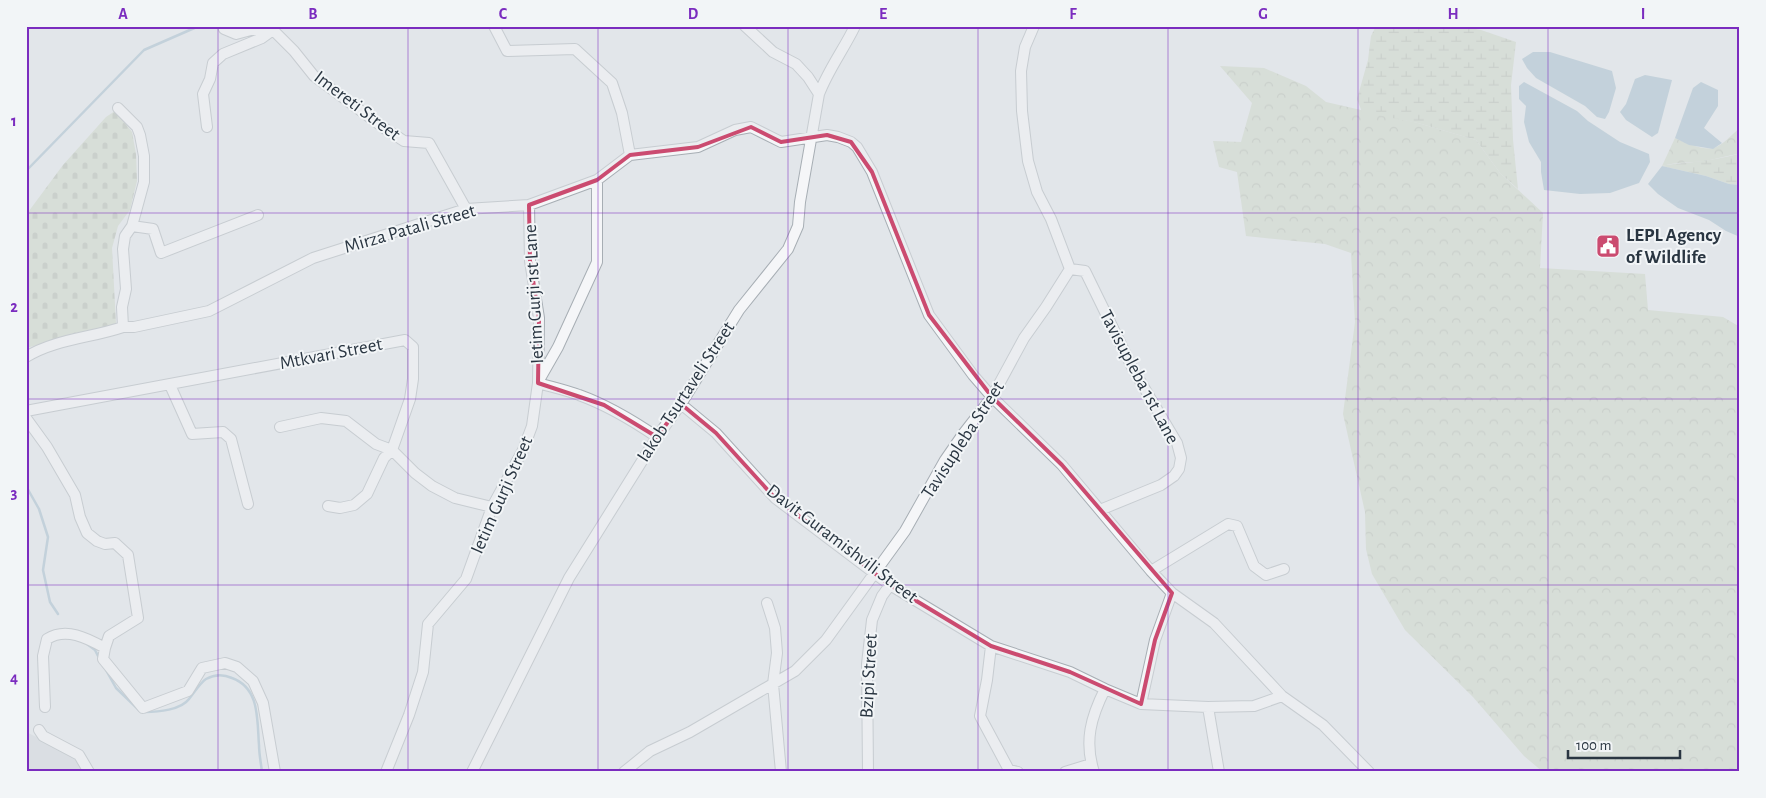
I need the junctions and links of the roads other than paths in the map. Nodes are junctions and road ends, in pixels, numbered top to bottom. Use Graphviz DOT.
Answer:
graph roads {
  1 [pos="223,26"];
  2 [pos="494,26"];
  3 [pos="745,26"];
  4 [pos="855,26"];
  5 [pos="1034,26"];
  6 [pos="273,30"];
  7 [pos="819,94"];
  8 [pos="118,108"];
  9 [pos="207,127"];
  10 [pos="812,138"];
  11 [pos="630,155"];
  12 [pos="597,180"];
  13 [pos="529,204"];
  14 [pos="466,209"];
  15 [pos="258,215"];
  16 [pos="132,226"];
  17 [pos="1070,269"];
  18 [pos="123,327"];
  19 [pos="26,357"];
  20 [pos="538,383"];
  21 [pos="170,385"];
  22 [pos="992,397"];
  23 [pos="681,404"];
  24 [pos="26,411"];
  25 [pos="26,418"];
  26 [pos="280,426"];
  27 [pos="657,437"];
  28 [pos="392,450"];
  29 [pos="248,504"];
  30 [pos="328,506"];
  31 [pos="492,507"];
  32 [pos="1100,510"];
  33 [pos="1284,570"];
  34 [pos="1150,571"];
  35 [pos="875,573"];
  36 [pos="890,585"];
  37 [pos="1172,593"];
  38 [pos="767,603"];
  39 [pos="991,646"];
  40 [pos="104,648"];
  41 [pos="773,684"];
  42 [pos="1105,689"];
  43 [pos="1282,696"];
  44 [pos="1141,704"];
  45 [pos="44,707"];
  46 [pos="1208,707"];
  47 [pos="39,730"];
  48 [pos="1093,768"];
  49 [pos="89,772"];
  50 [pos="275,772"];
  51 [pos="386,772"];
  52 [pos="472,772"];
  53 [pos="624,772"];
  54 [pos="781,772"];
  55 [pos="868,772"];
  56 [pos="1018,772"];
  57 [pos="1065,772"];
  58 [pos="1219,772"];
  59 [pos="1369,772"];
  1 -- 6 [label="street"];
  2 -- 11 [label="street"];
  3 -- 7 [label="street"];
  4 -- 7 [label="street"];
  5 -- 17 [label="street"];
  6 -- 9 [label="street"];
  6 -- 14 [label="street, Imereti Street"];
  7 -- 10 [label="street, Iakob Tsurtaveli Street"];
  8 -- 16 [label="street"];
  10 -- 11 [label="street"];
  10 -- 22 [label="street"];
  10 -- 23 [label="street, Iakob Tsurtaveli Street"];
  11 -- 12 [label="street, Mirza Patali Street"];
  12 -- 13 [label="street, Mirza Patali Street"];
  12 -- 20 [label="street, Ietim Gurji Street"];
  13 -- 14 [label="street, Mirza Patali Street"];
  13 -- 20 [label="street, Ietim Gurji 1st Lane"];
  14 -- 18 [label="street, Mirza Patali Street"];
  15 -- 16 [label="street"];
  16 -- 18 [label="street"];
  17 -- 22 [label="street, Tavisupleba Street"];
  17 -- 32 [label="street, Tavisupleba 1st Lane"];
  18 -- 19 [label="street, Mirza Patali Street"];
  20 -- 27 [label="street"];
  20 -- 31 [label="street, Ietim Gurji Street"];
  21 -- 24 [label="street, Mtkvari Street"];
  21 -- 28 [label="street, Mtkvari Street"];
  21 -- 29 [label="street"];
  22 -- 32 [label="street"];
  22 -- 35 [label="street, Tavisupleba Street"];
  23 -- 27 [label="street, Iakob Tsurtaveli Street"];
  23 -- 35 [label="street, Davit Guramishvili Street"];
  25 -- 40 [label="street"];
  26 -- 28 [label="street"];
  27 -- 52 [label="street, Iakob Tsurtaveli Street"];
  28 -- 30 [label="street"];
  28 -- 31 [label="street"];
  31 -- 51 [label="street, Ietim Gurji Street"];
  32 -- 34 [label="street"];
  33 -- 34 [label="street"];
  34 -- 37 [label="street"];
  35 -- 36 [label="street, Davit Guramishvili Street"];
  35 -- 41 [label="street, Tavisupleba Street"];
  36 -- 39 [label="street, Davit Guramishvili Street"];
  36 -- 55 [label="street, Bzipi Street"];
  37 -- 43 [label="street"];
  37 -- 44 [label="street"];
  38 -- 41 [label="street"];
  39 -- 42 [label="street, Davit Guramishvili Street"];
  39 -- 56 [label="street"];
  40 -- 45 [label="street"];
  40 -- 50 [label="street"];
  41 -- 53 [label="street, Tavisupleba Street"];
  41 -- 54 [label="street"];
  42 -- 44 [label="street, Davit Guramishvili Street"];
  42 -- 48 [label="street"];
  43 -- 46 [label="street, Davit Guramishvili Street"];
  43 -- 59 [label="street"];
  44 -- 46 [label="street, Davit Guramishvili Street"];
  46 -- 58 [label="street"];
  47 -- 49 [label="street"];
  48 -- 57 [label="street"];
}
